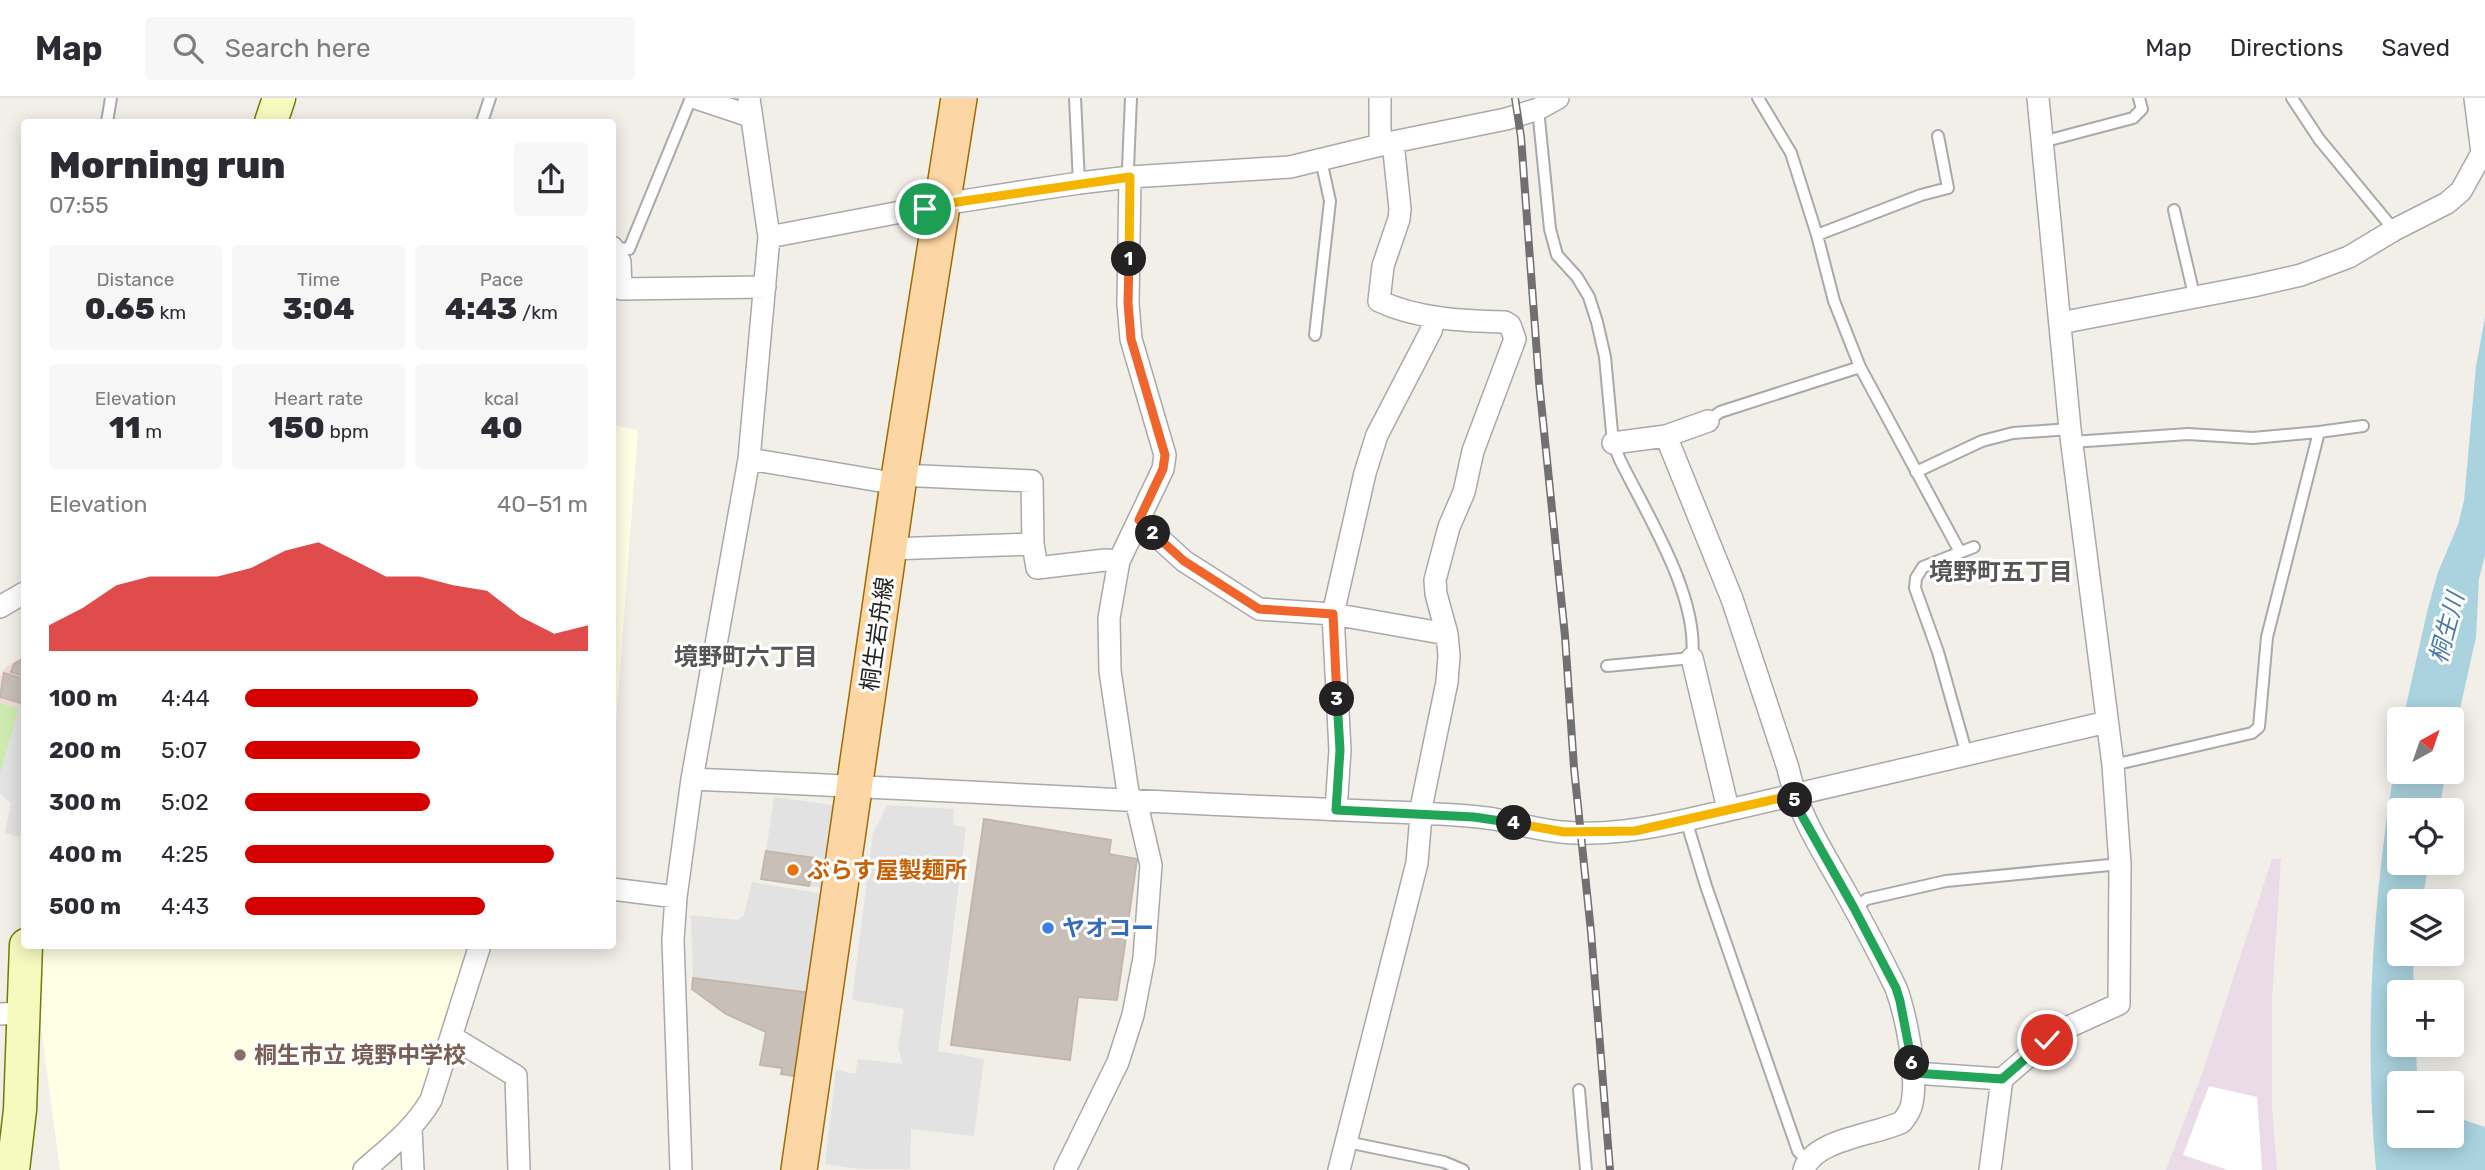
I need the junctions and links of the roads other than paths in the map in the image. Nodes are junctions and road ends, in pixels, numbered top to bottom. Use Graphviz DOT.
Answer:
graph roads {
  1 [pos="111,98"];
  2 [pos="279,98"];
  3 [pos="490,98"];
  4 [pos="693,98"];
  5 [pos="959,98"];
  6 [pos="1074,98"];
  7 [pos="1131,98"];
  8 [pos="1380,98"];
  9 [pos="1558,98"];
  10 [pos="1758,98"];
  11 [pos="2038,98"];
  12 [pos="2139,98"];
  13 [pos="2292,98"];
  14 [pos="2475,98"];
  15 [pos="750,107"];
  16 [pos="1538,108"];
  17 [pos="108,119"];
  18 [pos="272,119"];
  19 [pos="483,119"];
  20 [pos="1938,136"];
  21 [pos="2042,142"];
  22 [pos="1386,144"];
  23 [pos="1321,160"];
  24 [pos="1130,177"];
  25 [pos="1079,183"];
  26 [pos="943,204"];
  27 [pos="2174,210"];
  28 [pos="2394,230"];
  29 [pos="1817,235"];
  30 [pos="769,237"];
  31 [pos="616,248"];
  32 [pos="616,253"];
  33 [pos="765,287"];
  34 [pos="2195,299"];
  35 [pos="1434,317"];
  36 [pos="2060,323"];
  37 [pos="1315,335"];
  38 [pos="1860,367"];
  39 [pos="1708,421"];
  40 [pos="2363,426"];
  41 [pos="2319,432"];
  42 [pos="1666,436"];
  43 [pos="2071,436"];
  44 [pos="1614,443"];
  45 [pos="749,459"];
  46 [pos="1916,472"];
  47 [pos="899,480"];
  48 [pos="1139,520"];
  49 [pos="1032,544"];
  50 [pos="1974,547"];
  51 [pos="889,549"];
  52 [pos="1960,552"];
  53 [pos="1119,561"];
  54 [pos="21,595"];
  55 [pos="0,607"];
  56 [pos="1333,614"];
  57 [pos="1447,634"];
  58 [pos="1692,658"];
  59 [pos="1607,666"];
  60 [pos="2107,722"];
  61 [pos="1967,755"];
  62 [pos="2113,765"];
  63 [pos="692,779"];
  64 [pos="855,786"];
  65 [pos="1794,795"];
  66 [pos="1133,799"];
  67 [pos="1728,809"];
  68 [pos="1336,810"];
  69 [pos="1421,814"];
  70 [pos="1686,820"];
  71 [pos="2120,864"];
  72 [pos="616,890"];
  73 [pos="676,897"];
  74 [pos="1854,908"];
  75 [pos="25,949"];
  76 [pos="479,949"];
  77 [pos="12,1014"];
  78 [pos="452,1037"];
  79 [pos="1914,1073"];
  80 [pos="2002,1079"];
  81 [pos="1579,1090"];
  82 [pos="411,1128"];
  83 [pos="1347,1142"];
  84 [pos="1806,1166"];
  85 [pos="13,1170"];
  86 [pos="364,1170"];
  87 [pos="412,1170"];
  88 [pos="519,1170"];
  89 [pos="681,1170"];
  90 [pos="799,1170"];
  91 [pos="1065,1170"];
  92 [pos="1339,1170"];
  93 [pos="1463,1170"];
  94 [pos="1586,1170"];
  95 [pos="1990,1170"];
  1 -- 17 [label="lane"];
  2 -- 18 [label="street"];
  3 -- 19 [label="lane"];
  4 -- 15 [label="street"];
  4 -- 31 [label="lane"];
  5 -- 26 [label="main road, 桐生岩舟線"];
  6 -- 25 [label="lane"];
  7 -- 24 [label="lane"];
  8 -- 22 [label="street"];
  9 -- 16 [label="street"];
  10 -- 29 [label="lane"];
  11 -- 21 [label="street"];
  12 -- 21 [label="lane"];
  13 -- 28 [label="lane"];
  14 -- 28 [label="street"];
  15 -- 30 [label="street"];
  16 -- 22 [label="street"];
  16 -- 44 [label="lane"];
  20 -- 29 [label="lane"];
  21 -- 36 [label="street"];
  22 -- 23 [label="street"];
  22 -- 35 [label="street"];
  23 -- 24 [label="street"];
  23 -- 37 [label="lane"];
  24 -- 25 [label="street"];
  24 -- 48 [label="street"];
  25 -- 26 [label="street"];
  26 -- 30 [label="street"];
  26 -- 47 [label="main road, 桐生岩舟線"];
  27 -- 34 [label="lane"];
  28 -- 34 [label="street"];
  29 -- 38 [label="lane"];
  30 -- 33 [label="street"];
  32 -- 33 [label="street"];
  33 -- 45 [label="street"];
  34 -- 36 [label="street"];
  35 -- 56 [label="street"];
  35 -- 57 [label="street"];
  36 -- 43 [label="street"];
  38 -- 39 [label="lane"];
  38 -- 46 [label="lane"];
  39 -- 42 [label="street"];
  40 -- 41 [label="lane"];
  41 -- 43 [label="lane"];
  41 -- 62 [label="lane"];
  42 -- 44 [label="street"];
  42 -- 65 [label="street"];
  43 -- 46 [label="lane"];
  43 -- 60 [label="street"];
  44 -- 58 [label="lane"];
  45 -- 47 [label="street"];
  45 -- 63 [label="street"];
  46 -- 52 [label="lane"];
  47 -- 49 [label="street"];
  47 -- 51 [label="main road, 桐生岩舟線"];
  48 -- 53 [label="street"];
  48 -- 56 [label="street"];
  49 -- 51 [label="street"];
  49 -- 53 [label="street"];
  50 -- 52 [label="lane"];
  51 -- 64 [label="main road, 桐生岩舟線"];
  52 -- 61 [label="lane"];
  53 -- 66 [label="street"];
  54 -- 55 [label="street"];
  56 -- 57 [label="street"];
  56 -- 68 [label="street"];
  57 -- 69 [label="street"];
  58 -- 59 [label="lane"];
  58 -- 67 [label="street"];
  60 -- 61 [label="street"];
  60 -- 62 [label="street"];
  61 -- 65 [label="street"];
  62 -- 71 [label="street"];
  63 -- 64 [label="street"];
  63 -- 73 [label="street"];
  64 -- 66 [label="street"];
  64 -- 90 [label="main road, 桐生岩舟線"];
  65 -- 67 [label="street"];
  65 -- 74 [label="street"];
  66 -- 68 [label="street"];
  66 -- 91 [label="street"];
  67 -- 70 [label="street"];
  68 -- 69 [label="street"];
  69 -- 70 [label="street"];
  69 -- 83 [label="street"];
  70 -- 84 [label="lane"];
  71 -- 74 [label="lane"];
  71 -- 80 [label="street"];
  72 -- 73 [label="street"];
  73 -- 89 [label="street"];
  74 -- 79 [label="street"];
  75 -- 77 [label="street"];
  76 -- 78 [label="street"];
  77 -- 85 [label="street"];
  78 -- 82 [label="street"];
  78 -- 88 [label="street"];
  79 -- 80 [label="street"];
  79 -- 84 [label="street"];
  80 -- 95 [label="street"];
  81 -- 94 [label="lane"];
  82 -- 86 [label="street"];
  82 -- 87 [label="street"];
  83 -- 92 [label="street"];
  83 -- 93 [label="lane"];
}
